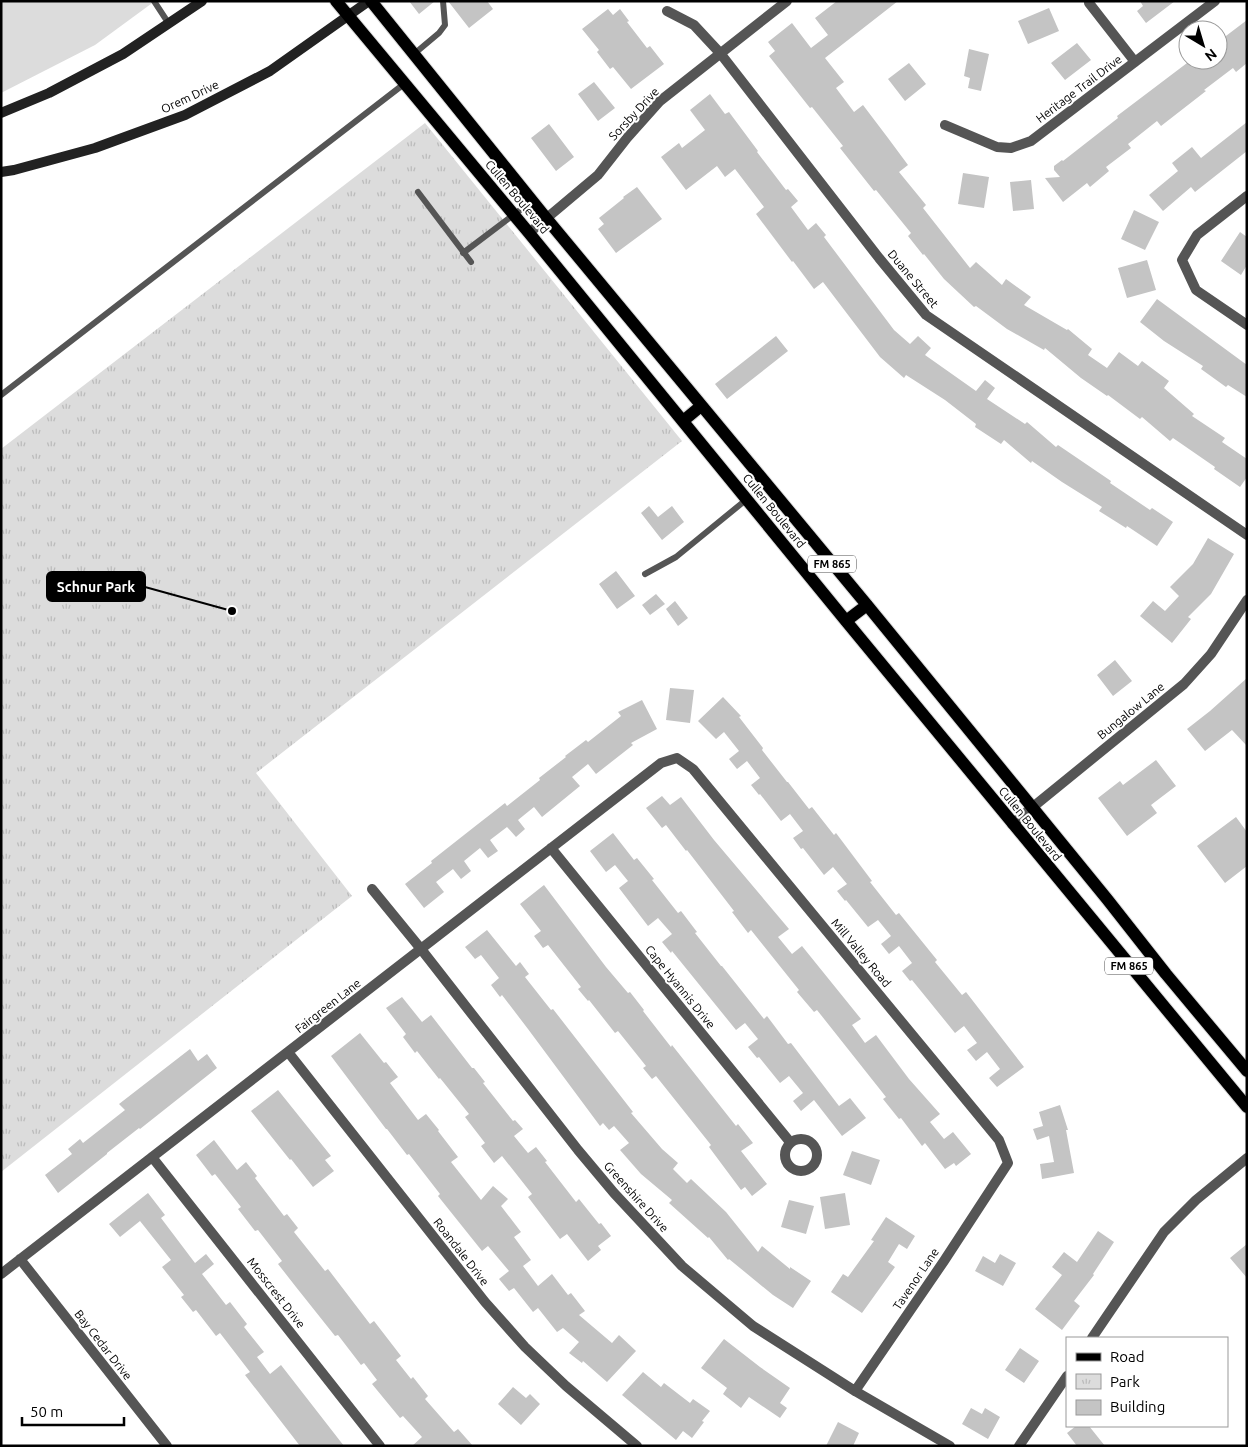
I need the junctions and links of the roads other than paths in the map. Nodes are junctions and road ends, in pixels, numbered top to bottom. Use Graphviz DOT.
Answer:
graph roads {
  1 [pos="154,1"];
  2 [pos="202,1"];
  3 [pos="336,1"];
  4 [pos="370,1"];
  5 [pos="443,1"];
  6 [pos="786,1"];
  7 [pos="1215,1"];
  8 [pos="1089,3"];
  9 [pos="667,11"];
  10 [pos="349,17"];
  11 [pos="169,24"];
  12 [pos="720,53"];
  13 [pos="414,54"];
  14 [pos="1135,62"];
  15 [pos="404,84"];
  16 [pos="1,112"];
  17 [pos="945,125"];
  18 [pos="1,172"];
  19 [pos="418,192"];
  20 [pos="1247,196"];
  21 [pos="532,201"];
  22 [pos="515,215"];
  23 [pos="546,218"];
  24 [pos="530,233"];
  25 [pos="463,253"];
  26 [pos="471,262"];
  27 [pos="1247,326"];
  28 [pos="1,395"];
  29 [pos="701,406"];
  30 [pos="682,421"];
  31 [pos="747,499"];
  32 [pos="1247,535"];
  33 [pos="645,574"];
  34 [pos="1247,600"];
  35 [pos="867,605"];
  36 [pos="846,621"];
  37 [pos="670,760"];
  38 [pos="1032,808"];
  39 [pos="1012,824"];
  40 [pos="551,848"];
  41 [pos="372,889"];
  42 [pos="421,949"];
  43 [pos="1166,974"];
  44 [pos="1148,988"];
  45 [pos="288,1052"];
  46 [pos="1247,1071"];
  47 [pos="1247,1107"];
  48 [pos="790,1142"];
  49 [pos="152,1157"];
  50 [pos="1247,1158"];
  51 [pos="997,1180"];
  52 [pos="20,1259"];
  53 [pos="1,1274"];
  54 [pos="1093,1337"];
  55 [pos="1066,1377"];
  56 [pos="855,1391"];
  57 [pos="167,1446"];
  58 [pos="380,1446"];
  59 [pos="637,1446"];
  60 [pos="950,1446"];
  61 [pos="1019,1446"];
  1 -- 11 [label="lane"];
  2 -- 11 [label="main road"];
  3 -- 10 [label="main road, Cullen Boulevard / FM 865"];
  4 -- 10 [label="main road, Orem Drive"];
  4 -- 13 [label="main road, Cullen Boulevard / FM 865"];
  5 -- 13 [label="lane"];
  6 -- 12 [label="street, Sorsby Drive"];
  7 -- 14 [label="street, Heritage Trail Drive"];
  8 -- 14 [label="street"];
  9 -- 12 [label="street, Duane Street"];
  10 -- 15 [label="main road, Cullen Boulevard / FM 865"];
  10 -- 18 [label="main road, Orem Drive"];
  11 -- 16 [label="main road"];
  12 -- 23 [label="street, Sorsby Drive"];
  12 -- 32 [label="street, Duane Street"];
  13 -- 21 [label="main road, Cullen Boulevard / FM 865"];
  14 -- 17 [label="street, Heritage Trail Drive"];
  15 -- 22 [label="main road, Cullen Boulevard / FM 865"];
  15 -- 28 [label="lane"];
  19 -- 25 [label="lane"];
  20 -- 27 [label="street"];
  21 -- 22 [label="lane"];
  21 -- 23 [label="main road, Cullen Boulevard / FM 865"];
  22 -- 24 [label="main road, Cullen Boulevard / FM 865"];
  22 -- 25 [label="lane"];
  23 -- 24 [label="street, Sorsby Drive"];
  23 -- 29 [label="main road, Cullen Boulevard / FM 865"];
  24 -- 30 [label="main road, Cullen Boulevard / FM 865"];
  25 -- 26 [label="lane"];
  29 -- 30 [label="main road"];
  29 -- 35 [label="main road, Cullen Boulevard / FM 865"];
  30 -- 31 [label="main road, Cullen Boulevard / FM 865"];
  31 -- 33 [label="lane"];
  31 -- 36 [label="main road, Cullen Boulevard / FM 865"];
  34 -- 38 [label="street, Bungalow Lane"];
  35 -- 36 [label="main road"];
  35 -- 38 [label="main road, Cullen Boulevard / FM 865"];
  36 -- 39 [label="main road, Cullen Boulevard / FM 865"];
  37 -- 40 [label="street, Fairgreen Lane"];
  37 -- 51 [label="street, Mill Valley Road"];
  38 -- 39 [label="street, Bungalow Lane"];
  38 -- 43 [label="main road, Cullen Boulevard / FM 865"];
  39 -- 44 [label="main road, Cullen Boulevard / FM 865"];
  40 -- 42 [label="street, Fairgreen Lane"];
  40 -- 48 [label="street, Cape Hyannis Drive"];
  41 -- 42 [label="street, Greenshire Drive"];
  42 -- 45 [label="street, Fairgreen Lane"];
  42 -- 56 [label="street, Greenshire Drive"];
  43 -- 44 [label="main road"];
  43 -- 46 [label="main road, Cullen Boulevard / FM 865"];
  44 -- 47 [label="main road, Cullen Boulevard / FM 865"];
  45 -- 49 [label="street, Fairgreen Lane"];
  45 -- 59 [label="street, Roandale Drive"];
  49 -- 52 [label="street, Fairgreen Lane"];
  49 -- 58 [label="street, Mosscrest Drive"];
  50 -- 54 [label="street"];
  51 -- 56 [label="street, Tavenor Lane"];
  52 -- 53 [label="street, Fairgreen Lane"];
  52 -- 57 [label="street, Bay Cedar Drive"];
  55 -- 61 [label="street"];
  56 -- 60 [label="street, Greenshire Drive"];
}
